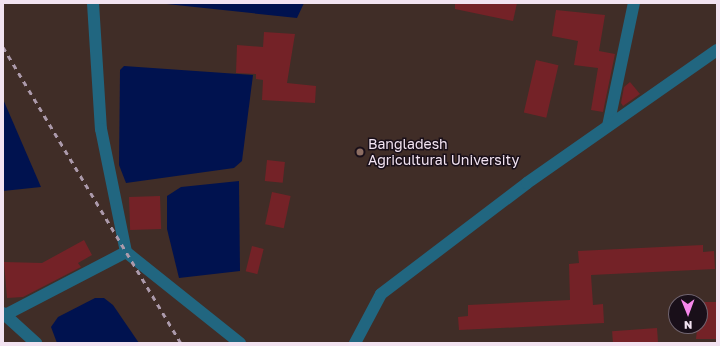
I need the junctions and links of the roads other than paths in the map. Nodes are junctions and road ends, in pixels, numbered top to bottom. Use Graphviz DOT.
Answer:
graph roads {
  1 [pos="92,3"];
  2 [pos="634,3"];
  3 [pos="717,50"];
  4 [pos="608,126"];
  5 [pos="126,252"];
  6 [pos="5,313"];
  7 [pos="36,343"];
  8 [pos="240,343"];
  9 [pos="355,343"];
  1 -- 5 [label="street"];
  2 -- 4 [label="street"];
  3 -- 4 [label="street"];
  4 -- 9 [label="street"];
  5 -- 6 [label="street"];
  5 -- 8 [label="street"];
  6 -- 7 [label="street"];
}
